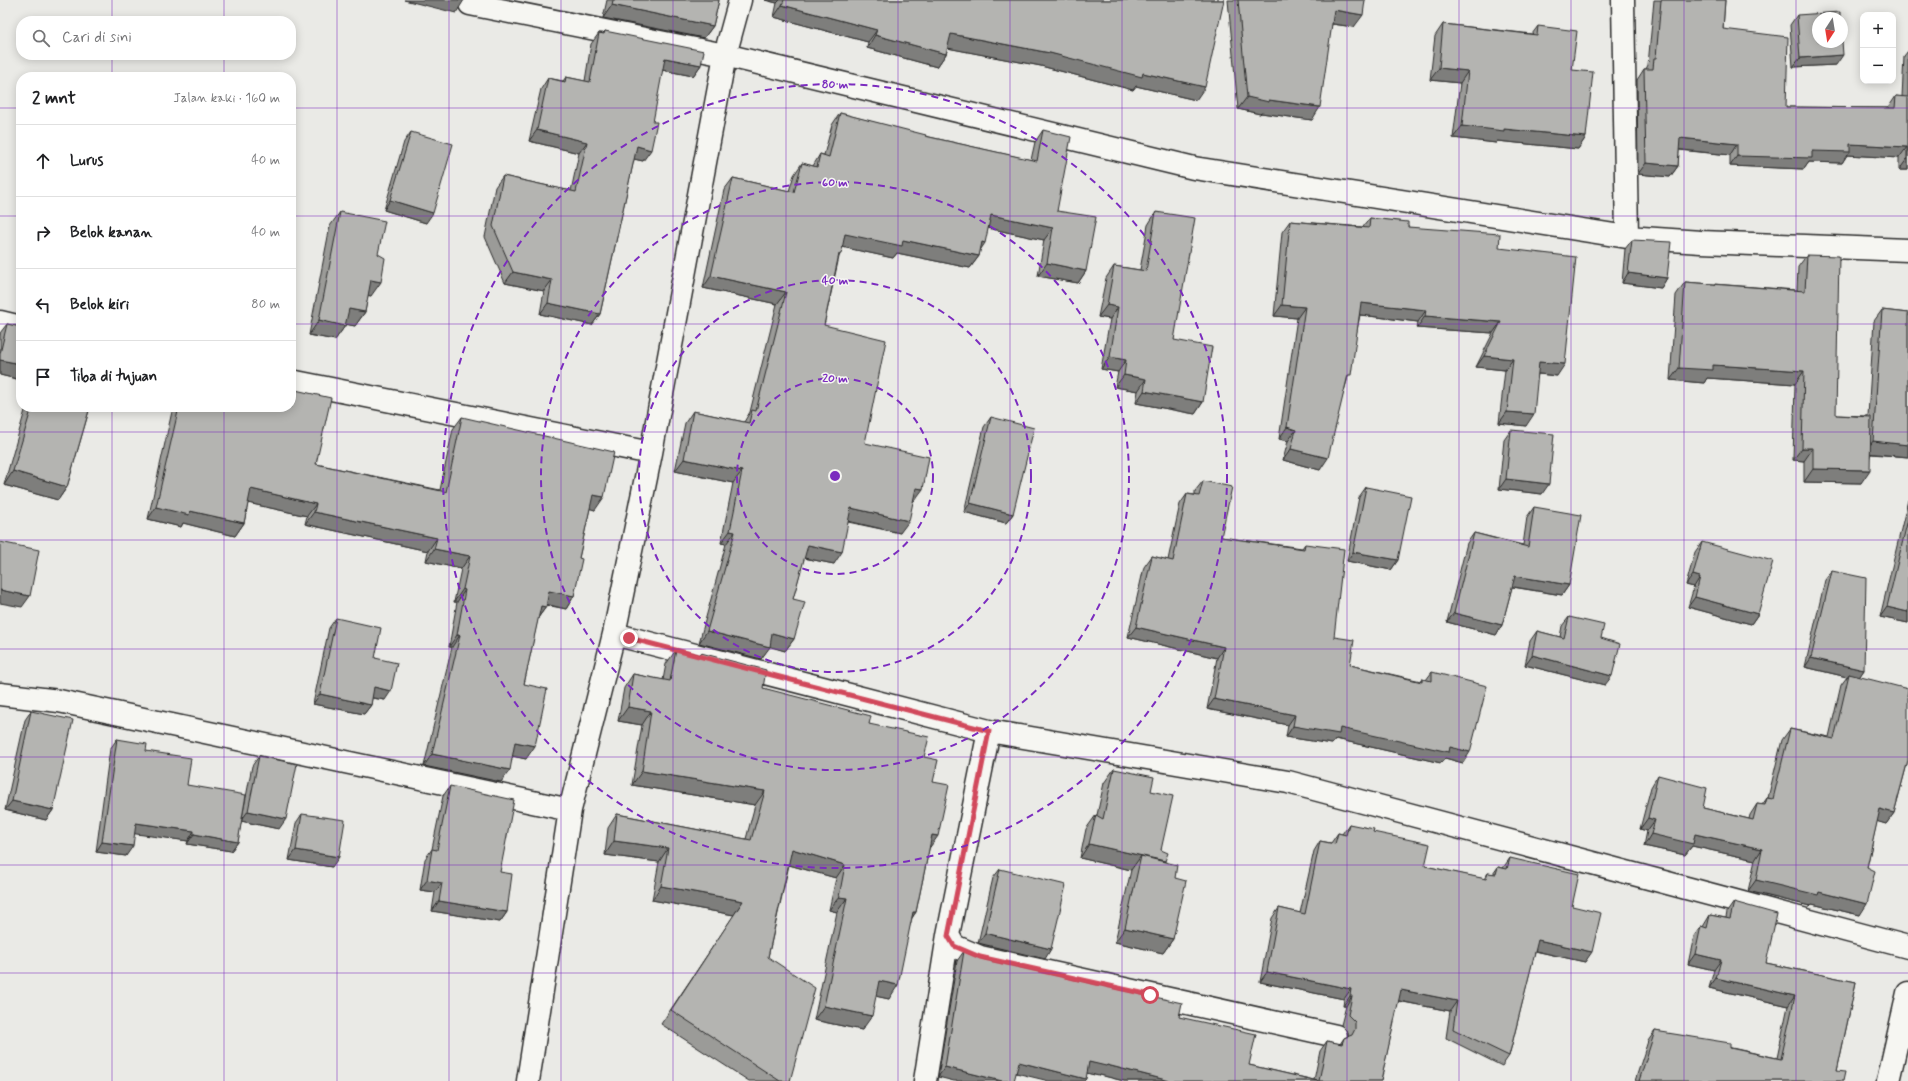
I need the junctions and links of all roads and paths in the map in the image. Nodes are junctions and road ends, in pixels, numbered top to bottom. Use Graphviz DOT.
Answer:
graph roads {
  1 [pos="740,0"];
  2 [pos="1623,0"];
  3 [pos="470,4"];
  4 [pos="725,55"];
  5 [pos="1627,237"];
  6 [pos="1908,250"];
  7 [pos="0,322"];
  8 [pos="16,326"];
  9 [pos="296,382"];
  10 [pos="651,453"];
  11 [pos="614,634"];
  12 [pos="0,694"];
  13 [pos="989,731"];
  14 [pos="570,810"];
  15 [pos="948,936"];
  16 [pos="1908,947"];
  17 [pos="1908,993"];
  18 [pos="1336,1036"];
  19 [pos="528,1081"];
  20 [pos="925,1081"];
  21 [pos="1888,1081"];
  1 -- 4 [label="street"];
  2 -- 5 [label="street"];
  3 -- 4 [label="street"];
  4 -- 5 [label="street"];
  4 -- 10 [label="street"];
  5 -- 6 [label="street"];
  7 -- 8 [label="street"];
  9 -- 10 [label="street"];
  10 -- 11 [label="street"];
  11 -- 13 [label="street"];
  11 -- 14 [label="street"];
  12 -- 14 [label="street"];
  13 -- 15 [label="street"];
  13 -- 16 [label="street"];
  14 -- 19 [label="street"];
  15 -- 18 [label="street"];
  15 -- 20 [label="street"];
  17 -- 21 [label="street"];
}
